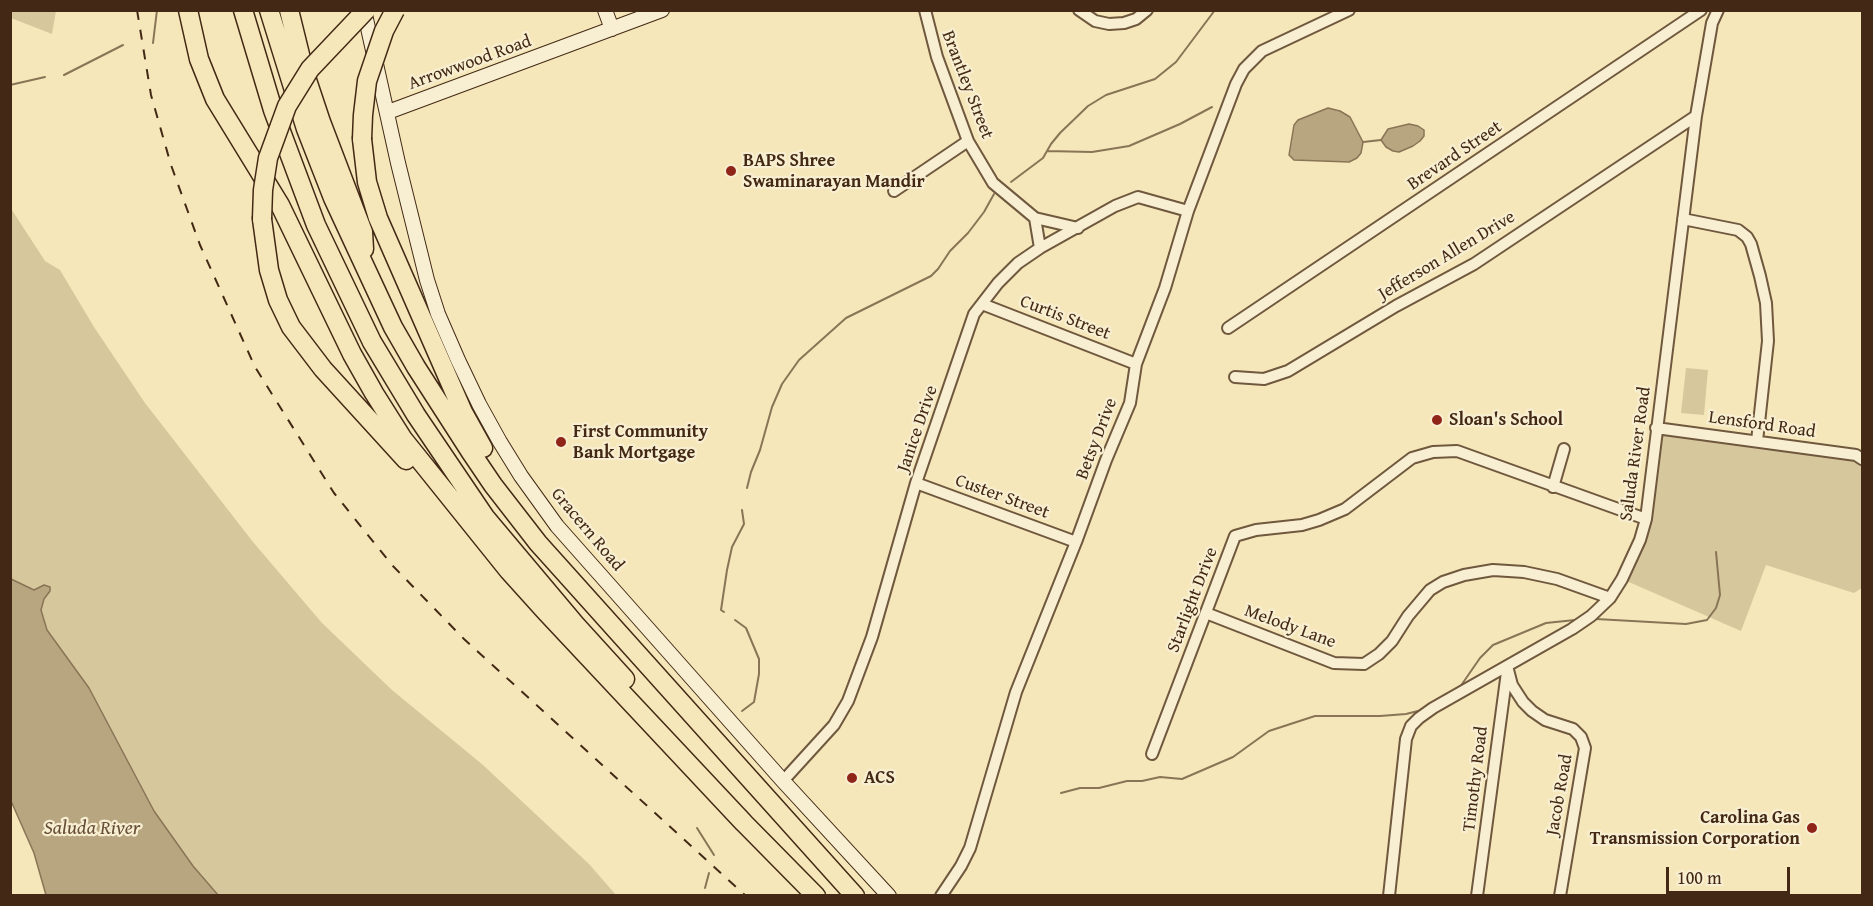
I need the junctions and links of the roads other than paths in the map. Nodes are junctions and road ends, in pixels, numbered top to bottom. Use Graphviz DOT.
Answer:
graph roads {
  1 [pos="188,10"];
  2 [pos="243,10"];
  3 [pos="269,10"];
  4 [pos="289,10"];
  5 [pos="365,10"];
  6 [pos="395,10"];
  7 [pos="605,10"];
  8 [pos="662,10"];
  9 [pos="926,10"];
  10 [pos="1079,10"];
  11 [pos="1147,10"];
  12 [pos="1349,10"];
  13 [pos="1701,10"];
  14 [pos="1718,10"];
  15 [pos="612,29"];
  16 [pos="388,112"];
  17 [pos="1696,116"];
  18 [pos="968,141"];
  19 [pos="894,192"];
  20 [pos="1188,211"];
  21 [pos="1035,218"];
  22 [pos="1683,219"];
  23 [pos="1078,228"];
  24 [pos="1040,249"];
  25 [pos="364,262"];
  26 [pos="982,304"];
  27 [pos="1228,328"];
  28 [pos="1137,364"];
  29 [pos="1235,377"];
  30 [pos="1656,428"];
  31 [pos="1757,441"];
  32 [pos="1564,449"];
  33 [pos="1863,459"];
  34 [pos="916,483"];
  35 [pos="1553,487"];
  36 [pos="1646,519"];
  37 [pos="1076,542"];
  38 [pos="538,543"];
  39 [pos="509,571"];
  40 [pos="1610,598"];
  41 [pos="1206,613"];
  42 [pos="1507,666"];
  43 [pos="1152,754"];
  44 [pos="783,781"];
  45 [pos="816,896"];
  46 [pos="821,896"];
  47 [pos="855,896"];
  48 [pos="889,896"];
  49 [pos="940,896"];
  50 [pos="1389,896"];
  51 [pos="1477,896"];
  52 [pos="1560,896"];
  1 -- 39 [label="highway"];
  2 -- 46 [label="highway"];
  3 -- 25 [label="highway"];
  4 -- 25 [label="highway"];
  5 -- 16 [label="street, Arrowwood Road"];
  5 -- 39 [label="highway, bridge"];
  6 -- 38 [label="highway, bridge"];
  7 -- 15 [label="street"];
  8 -- 15 [label="street, Arrowwood Road"];
  9 -- 18 [label="street, Brantley Street"];
  10 -- 11 [label="street"];
  12 -- 20 [label="street, Betsy Drive"];
  13 -- 27 [label="street, Brevard Street"];
  14 -- 17 [label="street, Saluda River Road"];
  15 -- 16 [label="street, Arrowwood Road"];
  16 -- 44 [label="street, Gracern Road"];
  17 -- 22 [label="street, Saluda River Road"];
  17 -- 29 [label="street, Jefferson Allen Drive"];
  18 -- 19 [label="street"];
  18 -- 21 [label="street, Brantley Street"];
  20 -- 23 [label="street, Janice Drive"];
  20 -- 28 [label="street, Betsy Drive"];
  21 -- 23 [label="street, Brantley Street"];
  21 -- 24 [label="street"];
  22 -- 30 [label="street, Saluda River Road"];
  22 -- 31 [label="street"];
  23 -- 24 [label="street, Janice Drive"];
  24 -- 26 [label="street, Janice Drive"];
  25 -- 38 [label="highway"];
  26 -- 28 [label="street, Curtis Street"];
  26 -- 34 [label="street, Janice Drive"];
  28 -- 37 [label="street, Betsy Drive"];
  30 -- 31 [label="street, Lensford Road"];
  30 -- 36 [label="street, Saluda River Road"];
  31 -- 33 [label="street, Lensford Road"];
  32 -- 35 [label="street"];
  34 -- 37 [label="street, Custer Street"];
  34 -- 44 [label="street, Janice Drive"];
  35 -- 36 [label="street, Starlight Drive"];
  35 -- 41 [label="street, Starlight Drive"];
  36 -- 40 [label="street, Saluda River Road"];
  37 -- 49 [label="street, Betsy Drive"];
  38 -- 47 [label="highway"];
  39 -- 45 [label="highway"];
  40 -- 41 [label="street, Melody Lane"];
  40 -- 42 [label="street, Saluda River Road"];
  41 -- 43 [label="street, Starlight Drive"];
  42 -- 50 [label="street, Saluda River Road"];
  42 -- 51 [label="street, Timothy Road"];
  42 -- 52 [label="street, Jacob Road"];
  44 -- 48 [label="street, Gracern Road"];
}
